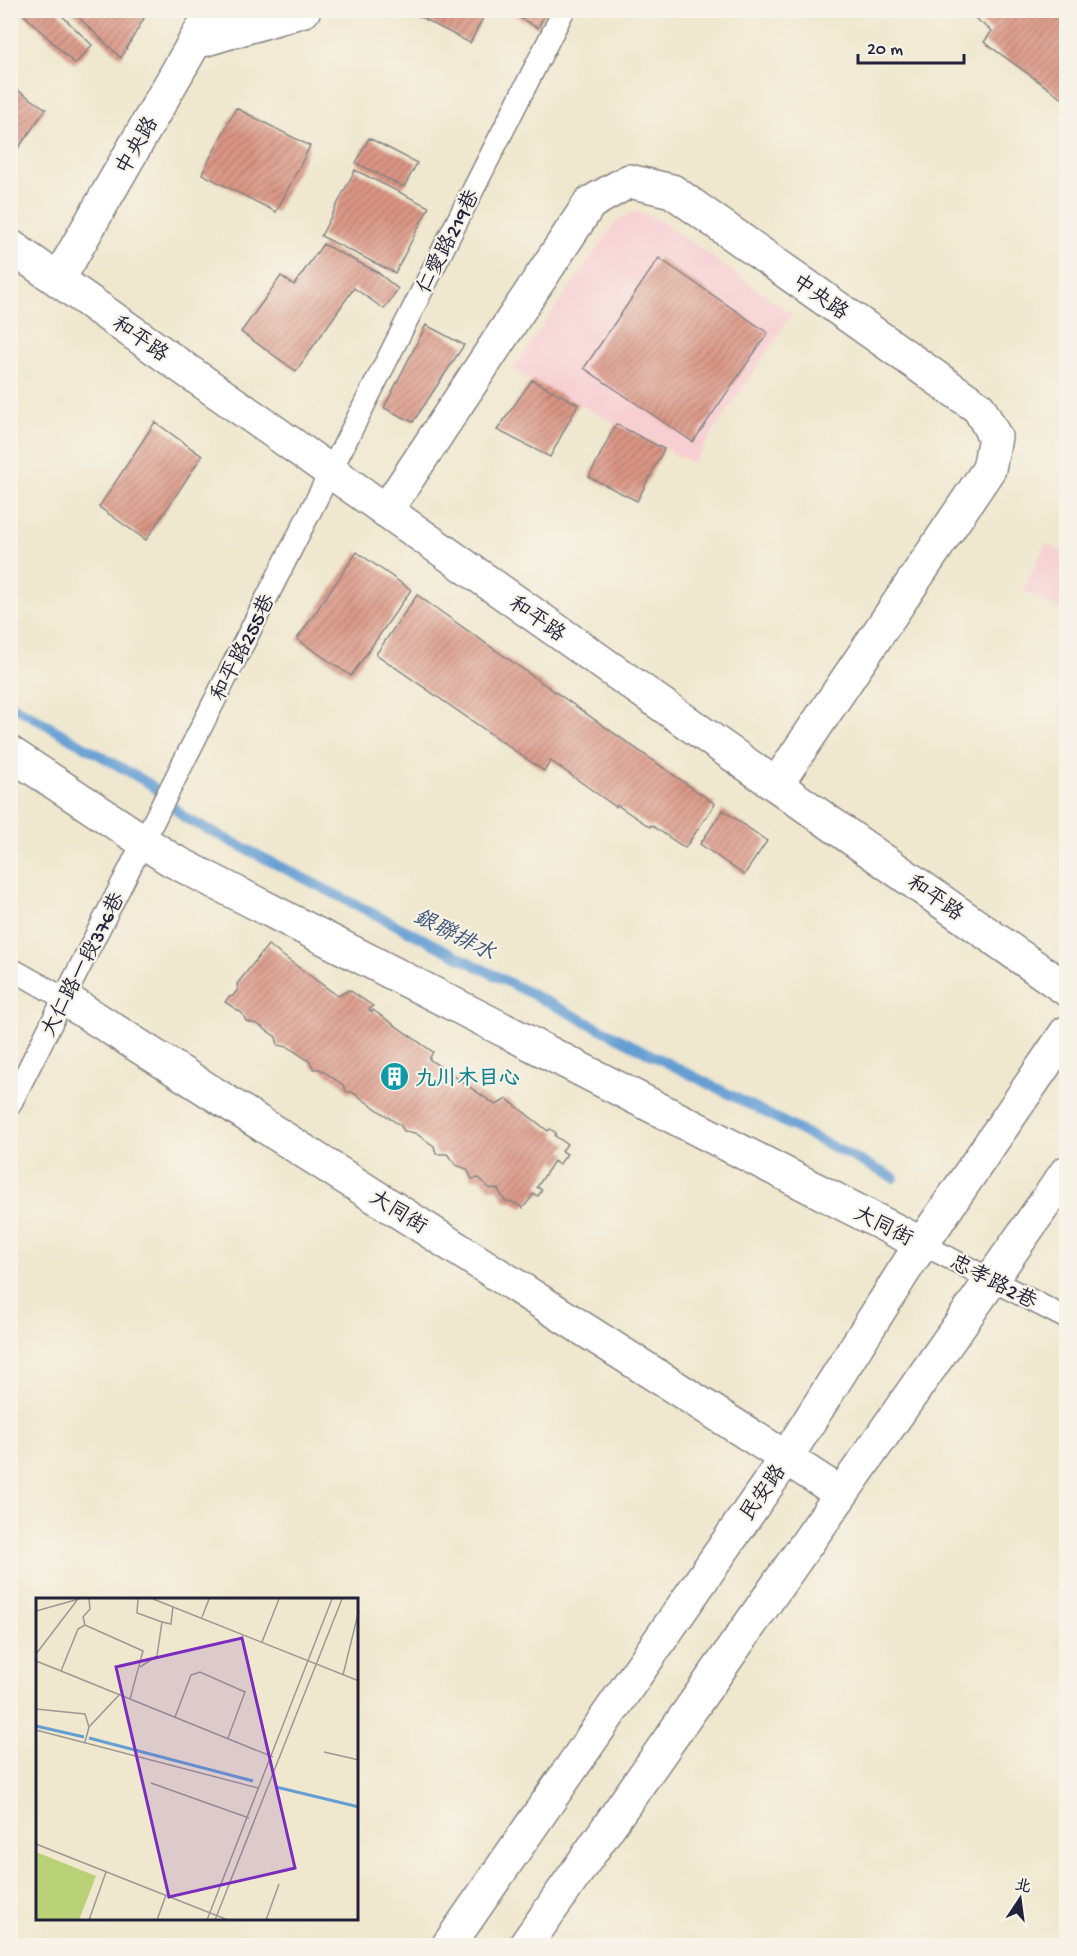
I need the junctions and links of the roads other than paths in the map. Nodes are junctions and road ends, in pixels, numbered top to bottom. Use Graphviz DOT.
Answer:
graph roads {
  1 [pos="213,10"];
  2 [pos="304,10"];
  3 [pos="564,10"];
  4 [pos="196,42"];
  5 [pos="10,246"];
  6 [pos="58,280"];
  7 [pos="330,471"];
  8 [pos="386,511"];
  9 [pos="10,753"];
  10 [pos="776,785"];
  11 [pos="148,832"];
  12 [pos="10,968"];
  13 [pos="1066,989"];
  14 [pos="65,999"];
  15 [pos="1066,1033"];
  16 [pos="10,1105"];
  17 [pos="1066,1173"];
  18 [pos="922,1245"];
  19 [pos="993,1280"];
  20 [pos="1066,1318"];
  21 [pos="786,1458"];
  22 [pos="840,1493"];
  23 [pos="448,1946"];
  24 [pos="525,1946"];
  1 -- 4 [label="street, 中央路"];
  2 -- 4 [label="street"];
  3 -- 7 [label="lane, 仁愛路219巷"];
  4 -- 6 [label="street, 中央路"];
  5 -- 6 [label="street, 和平路"];
  6 -- 7 [label="street, 和平路"];
  7 -- 8 [label="street, 和平路"];
  7 -- 11 [label="lane, 和平路255巷"];
  8 -- 10 [label="street, 和平路"];
  8 -- 10 [label="street, 中央路"];
  9 -- 11 [label="street, 大同街"];
  10 -- 13 [label="street, 和平路"];
  11 -- 14 [label="lane, 大仁路一段376巷"];
  11 -- 18 [label="street, 大同街"];
  12 -- 14 [label="lane, 大同街"];
  14 -- 16 [label="lane, 大仁路一段376巷"];
  14 -- 21 [label="street, 大同街"];
  15 -- 18 [label="street, 民安路"];
  17 -- 19 [label="street"];
  18 -- 19 [label="lane, 忠孝路2巷"];
  18 -- 21 [label="street, 民安路"];
  19 -- 20 [label="lane, 忠孝路2巷"];
  19 -- 22 [label="street"];
  21 -- 22 [label="street, 大同街"];
  21 -- 23 [label="street, 民安路"];
  22 -- 24 [label="street"];
}
